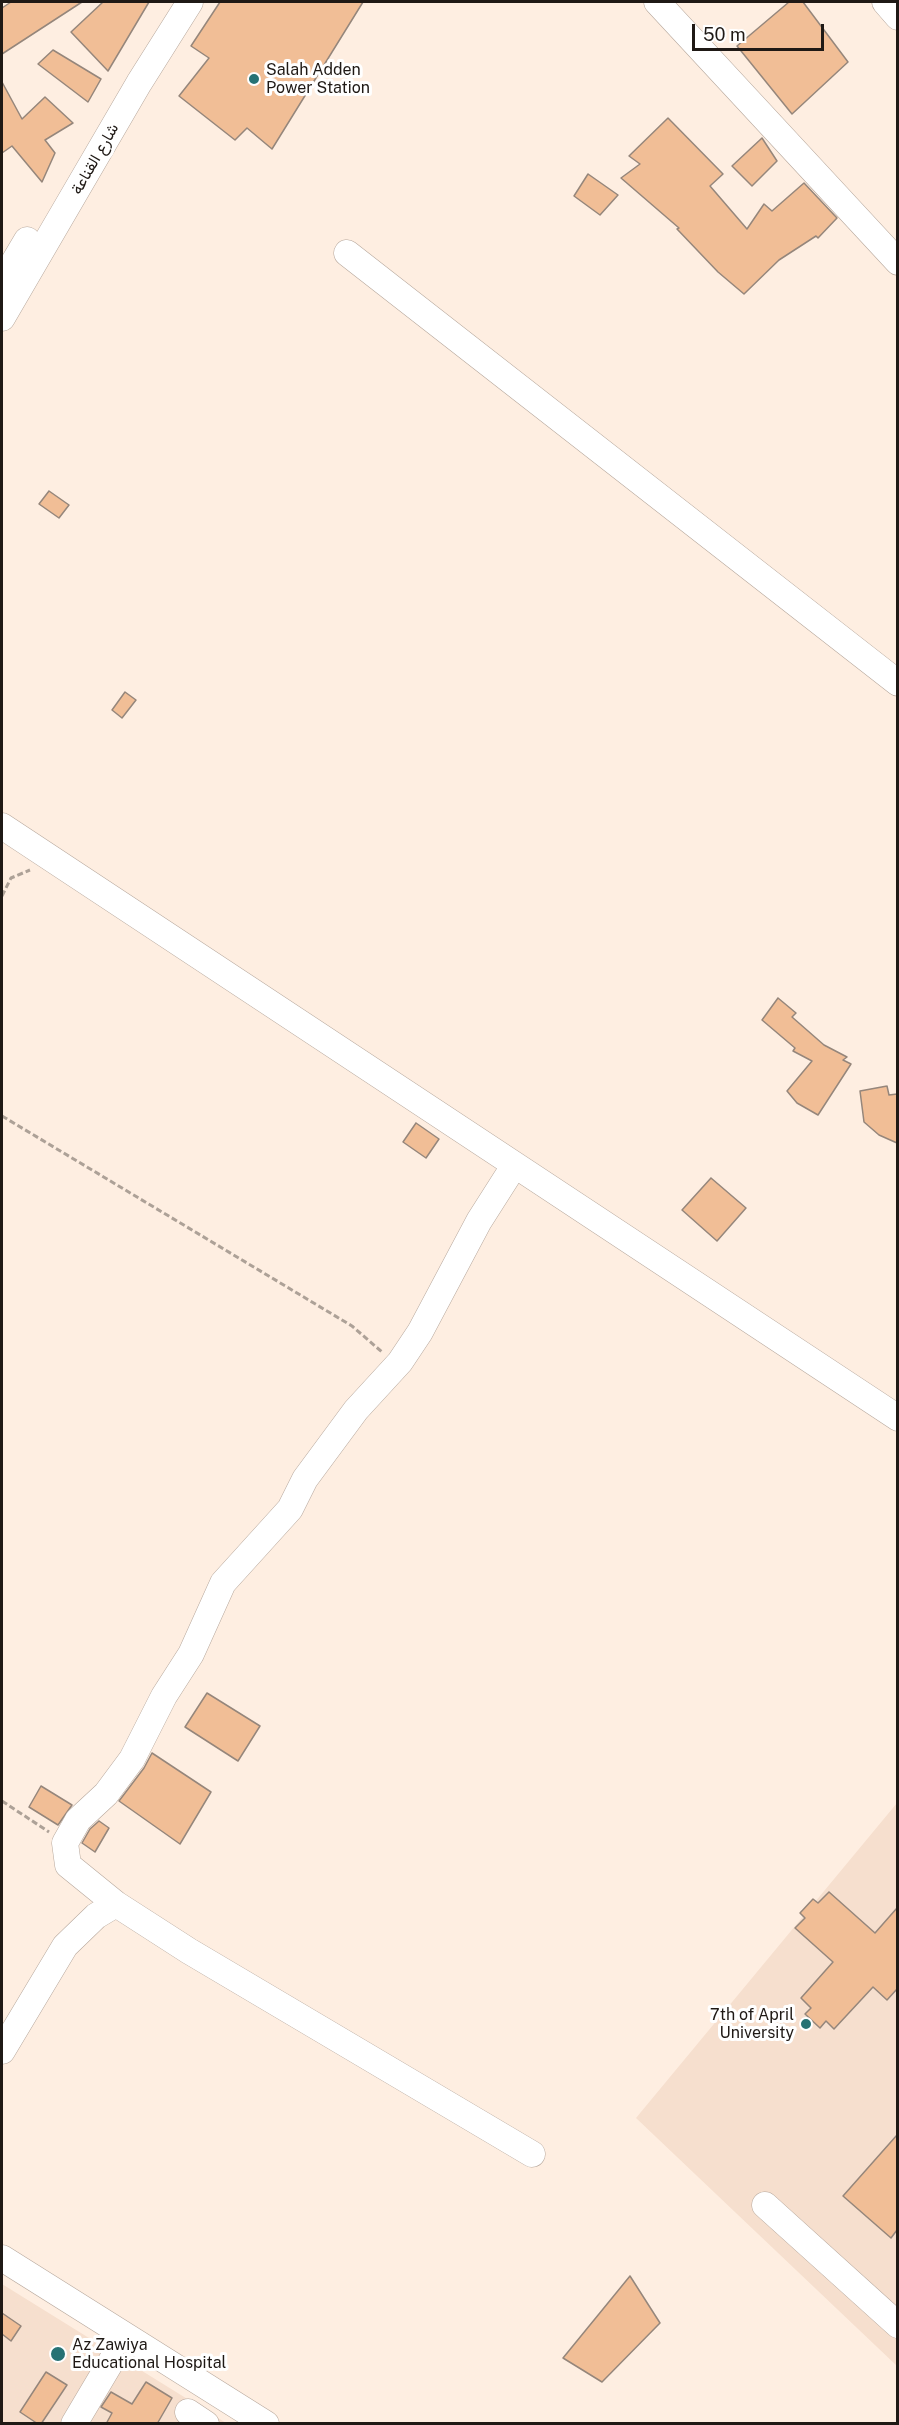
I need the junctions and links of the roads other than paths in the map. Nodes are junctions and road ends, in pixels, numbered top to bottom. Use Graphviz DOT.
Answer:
graph roads {
  1 [pos="172,2"];
  2 [pos="190,2"];
  3 [pos="657,2"];
  4 [pos="885,2"];
  5 [pos="897,17"];
  6 [pos="347,253"];
  7 [pos="897,262"];
  8 [pos="2,282"];
  9 [pos="2,318"];
  10 [pos="897,683"];
  11 [pos="2,826"];
  12 [pos="514,1166"];
  13 [pos="897,1418"];
  14 [pos="116,1904"];
  15 [pos="2,2051"];
  16 [pos="532,2154"];
  17 [pos="765,2205"];
  18 [pos="2,2258"];
  19 [pos="897,2325"];
  20 [pos="112,2360"];
  21 [pos="74,2424"];
  22 [pos="266,2424"];
  1 -- 8 [label="street, شارع القناعة"];
  2 -- 9 [label="street, شارع القناعة"];
  3 -- 7 [label="street"];
  4 -- 5 [label="street"];
  6 -- 10 [label="street"];
  11 -- 12 [label="street"];
  12 -- 13 [label="street"];
  12 -- 14 [label="street"];
  14 -- 15 [label="street"];
  14 -- 16 [label="street"];
  17 -- 19 [label="street"];
  18 -- 22 [label="street"];
  20 -- 21 [label="street"];
}
